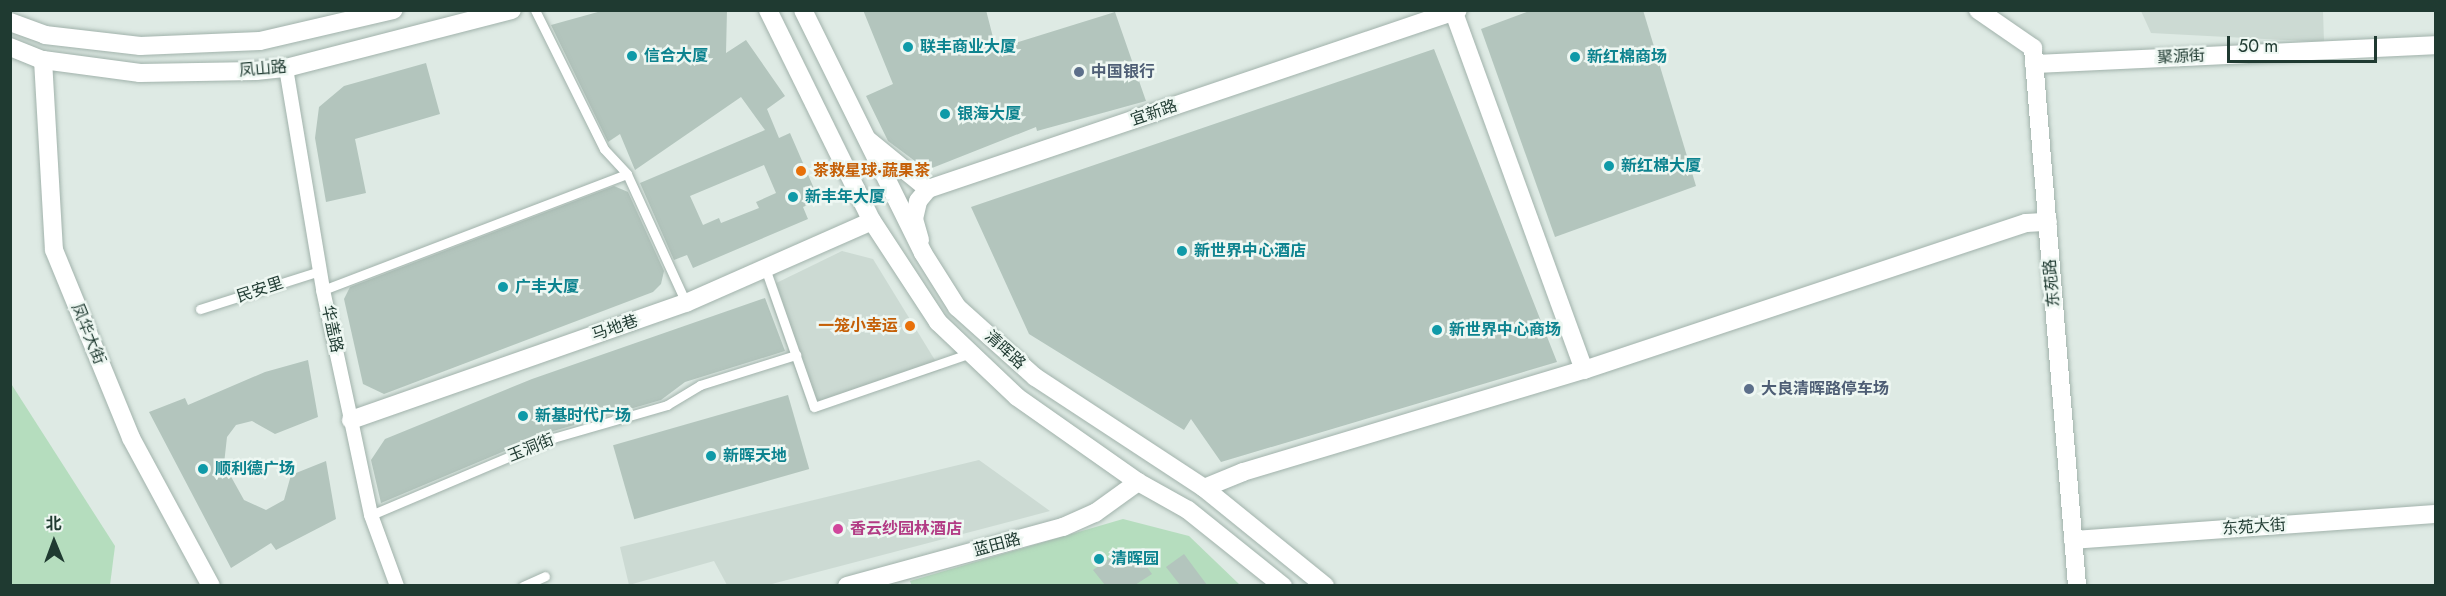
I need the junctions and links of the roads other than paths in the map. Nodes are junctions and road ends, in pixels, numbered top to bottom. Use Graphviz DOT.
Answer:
graph roads {
  1 [pos="393,10"];
  2 [pos="512,10"];
  3 [pos="535,10"];
  4 [pos="768,10"];
  5 [pos="803,10"];
  6 [pos="1978,10"];
  7 [pos="1455,11"];
  8 [pos="10,22"];
  9 [pos="2436,45"];
  10 [pos="10,47"];
  11 [pos="43,60"];
  12 [pos="2034,64"];
  13 [pos="286,68"];
  14 [pos="866,138"];
  15 [pos="627,174"];
  16 [pos="928,189"];
  17 [pos="872,221"];
  18 [pos="2048,222"];
  19 [pos="923,253"];
  20 [pos="765,268"];
  21 [pos="320,271"];
  22 [pos="323,290"];
  23 [pos="686,303"];
  24 [pos="200,309"];
  25 [pos="971,353"];
  26 [pos="796,355"];
  27 [pos="1584,370"];
  28 [pos="351,420"];
  29 [pos="1138,482"];
  30 [pos="1204,488"];
  31 [pos="2436,514"];
  32 [pos="371,515"];
  33 [pos="2073,540"];
  34 [pos="545,576"];
  35 [pos="211,585"];
  36 [pos="397,585"];
  37 [pos="524,585"];
  38 [pos="847,585"];
  39 [pos="1283,585"];
  40 [pos="1325,585"];
  41 [pos="2077,585"];
  1 -- 8 [label="street, 凤山路"];
  2 -- 13 [label="street, 凤山路"];
  3 -- 15 [label="lane"];
  4 -- 17 [label="street, 清晖路"];
  5 -- 14 [label="street, 清晖路"];
  6 -- 12 [label="street, 东苑路"];
  7 -- 16 [label="street, 宜新路"];
  7 -- 27 [label="street"];
  9 -- 12 [label="street, 聚源街"];
  10 -- 11 [label="street, 凤山路"];
  11 -- 13 [label="street, 凤山路"];
  11 -- 35 [label="street, 凤华大街"];
  12 -- 18 [label="street, 东苑路"];
  13 -- 21 [label="street, 华盖路"];
  14 -- 16 [label="street"];
  14 -- 19 [label="street, 清晖路"];
  15 -- 22 [label="lane"];
  15 -- 23 [label="lane"];
  16 -- 19 [label="street"];
  17 -- 20 [label="street, 马地巷"];
  17 -- 25 [label="street, 清晖路"];
  18 -- 27 [label="street"];
  18 -- 33 [label="street, 东苑路"];
  19 -- 30 [label="street, 清晖路"];
  20 -- 23 [label="street, 马地巷"];
  20 -- 26 [label="lane"];
  21 -- 22 [label="street, 华盖路"];
  21 -- 24 [label="lane, 民安里"];
  22 -- 28 [label="street, 华盖路"];
  23 -- 28 [label="street, 马地巷"];
  25 -- 26 [label="lane"];
  25 -- 29 [label="street, 清晖路"];
  26 -- 32 [label="lane, 玉洞街"];
  27 -- 30 [label="street"];
  28 -- 32 [label="street, 华盖路"];
  29 -- 38 [label="street, 蓝田路"];
  29 -- 39 [label="street, 清晖路"];
  30 -- 40 [label="street, 清晖路"];
  31 -- 33 [label="street, 东苑大街"];
  32 -- 36 [label="street, 华盖路"];
  33 -- 41 [label="street, 东苑路"];
  34 -- 37 [label="lane"];
}
